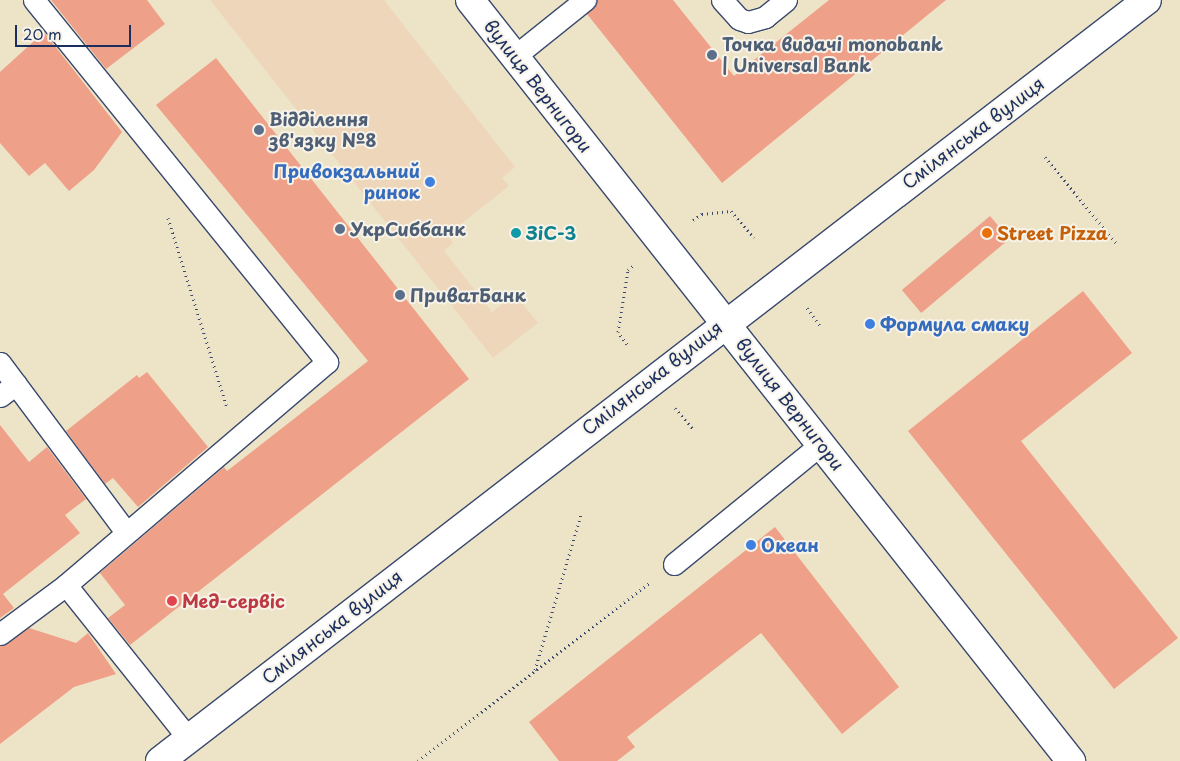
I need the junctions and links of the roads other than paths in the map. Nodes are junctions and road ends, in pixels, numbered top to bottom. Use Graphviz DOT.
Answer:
graph roads {
  1 [pos="34,0"];
  2 [pos="470,0"];
  3 [pos="584,0"];
  4 [pos="722,0"];
  5 [pos="786,0"];
  6 [pos="1146,0"];
  7 [pos="514,56"];
  8 [pos="724,322"];
  9 [pos="0,363"];
  10 [pos="8,390"];
  11 [pos="821,444"];
  12 [pos="126,532"];
  13 [pos="674,564"];
  14 [pos="66,585"];
  15 [pos="0,634"];
  16 [pos="188,738"];
  17 [pos="160,761"];
  18 [pos="1071,761"];
  1 -- 12 [label="lane"];
  2 -- 7 [label="main road, вулиця Вернигори"];
  3 -- 7 [label="lane"];
  4 -- 5 [label="lane"];
  6 -- 8 [label="main road, Смілянська вулиця"];
  7 -- 8 [label="main road, вулиця Вернигори"];
  8 -- 11 [label="main road, вулиця Вернигори"];
  8 -- 16 [label="main road, Смілянська вулиця"];
  9 -- 10 [label="lane"];
  10 -- 12 [label="lane"];
  11 -- 13 [label="lane"];
  11 -- 18 [label="main road, вулиця Вернигори"];
  12 -- 14 [label="lane"];
  14 -- 15 [label="lane"];
  14 -- 16 [label="lane"];
  16 -- 17 [label="main road, Смілянська вулиця"];
}
